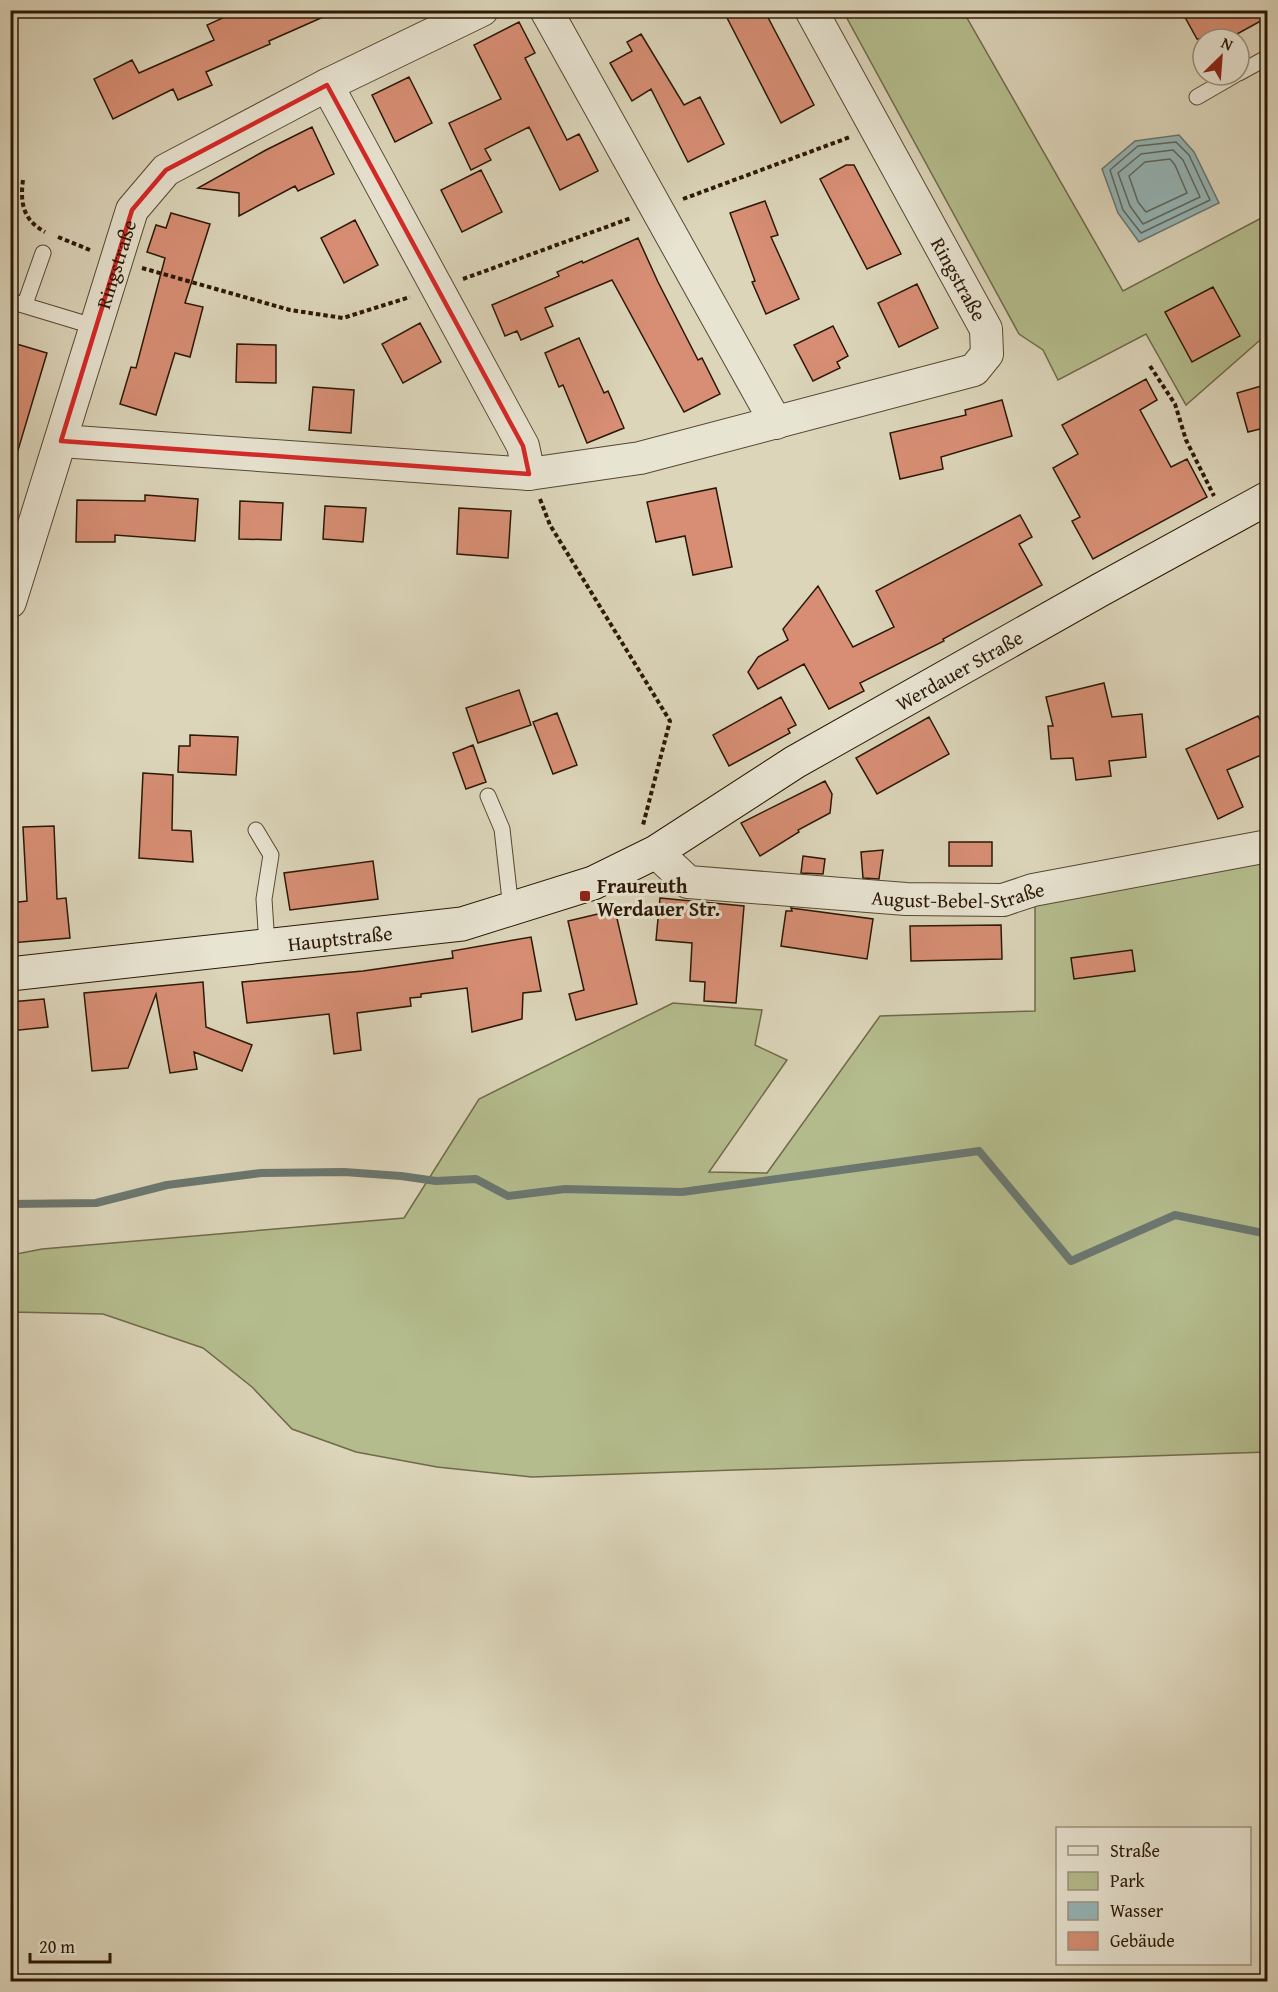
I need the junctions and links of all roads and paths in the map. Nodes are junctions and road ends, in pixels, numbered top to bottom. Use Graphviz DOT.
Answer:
graph roads {
  1 [pos="482,10"];
  2 [pos="546,10"];
  3 [pos="811,10"];
  4 [pos="1268,57"];
  5 [pos="1251,66"];
  6 [pos="327,85"];
  7 [pos="1214,87"];
  8 [pos="1197,97"];
  9 [pos="43,253"];
  10 [pos="18,303"];
  11 [pos="96,327"];
  12 [pos="1150,366"];
  13 [pos="776,423"];
  14 [pos="61,441"];
  15 [pos="529,474"];
  16 [pos="1268,498"];
  17 [pos="1227,520"];
  18 [pos="10,602"];
  19 [pos="488,796"];
  20 [pos="256,830"];
  21 [pos="1268,846"];
  22 [pos="656,852"];
  23 [pos="511,909"];
  24 [pos="267,945"];
  25 [pos="10,974"];
  1 -- 6 [label="street, Ringstraße"];
  2 -- 13 [label="street"];
  3 -- 13 [label="street, Ringstraße"];
  4 -- 5 [label="lane"];
  6 -- 11 [label="street, Ringstraße"];
  6 -- 15 [label="street"];
  7 -- 8 [label="lane"];
  9 -- 10 [label="lane"];
  10 -- 11 [label="lane"];
  11 -- 14 [label="street, Ringstraße"];
  12 -- 17 [label="path"];
  13 -- 15 [label="street, Ringstraße"];
  14 -- 15 [label="street, Ringstraße"];
  14 -- 18 [label="street, Ringstraße"];
  15 -- 22 [label="path"];
  16 -- 17 [label="main road, Werdauer Straße"];
  17 -- 22 [label="main road, Werdauer Straße"];
  19 -- 23 [label="lane"];
  20 -- 24 [label="lane"];
  21 -- 22 [label="street, August-Bebel-Straße"];
  22 -- 23 [label="main road, Hauptstraße"];
  23 -- 24 [label="main road, Hauptstraße"];
  24 -- 25 [label="main road, Hauptstraße"];
}
